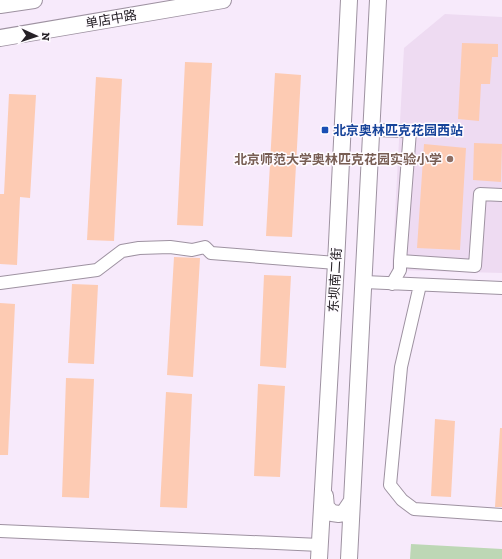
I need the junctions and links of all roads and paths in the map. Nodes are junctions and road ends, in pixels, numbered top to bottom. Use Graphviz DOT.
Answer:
graph roads {
  1 [pos="34,0"];
  2 [pos="223,0"];
  3 [pos="349,0"];
  4 [pos="378,0"];
  5 [pos="0,5"];
  6 [pos="0,38"];
  7 [pos="372,130"];
  8 [pos="502,195"];
  9 [pos="400,260"];
  10 [pos="336,263"];
  11 [pos="364,282"];
  12 [pos="0,283"];
  13 [pos="392,284"];
  14 [pos="420,285"];
  15 [pos="502,288"];
  16 [pos="324,482"];
  17 [pos="352,501"];
  18 [pos="502,515"];
  19 [pos="0,531"];
  20 [pos="320,552"];
  21 [pos="349,559"];
  1 -- 5 [label="main road"];
  2 -- 6 [label="main road, 单店中路"];
  3 -- 10 [label="main road, 东坝南二街"];
  4 -- 7 [label="main road"];
  7 -- 9 [label="street"];
  7 -- 11 [label="main road"];
  8 -- 9 [label="street"];
  9 -- 13 [label="street"];
  10 -- 12 [label="street"];
  10 -- 16 [label="main road, 东坝南二街"];
  11 -- 13 [label="street"];
  11 -- 17 [label="main road"];
  13 -- 14 [label="street"];
  14 -- 15 [label="street"];
  14 -- 18 [label="street"];
  16 -- 17 [label="main road"];
  16 -- 20 [label="main road, 东坝南二街"];
  17 -- 21 [label="main road"];
  19 -- 20 [label="street"];
}
